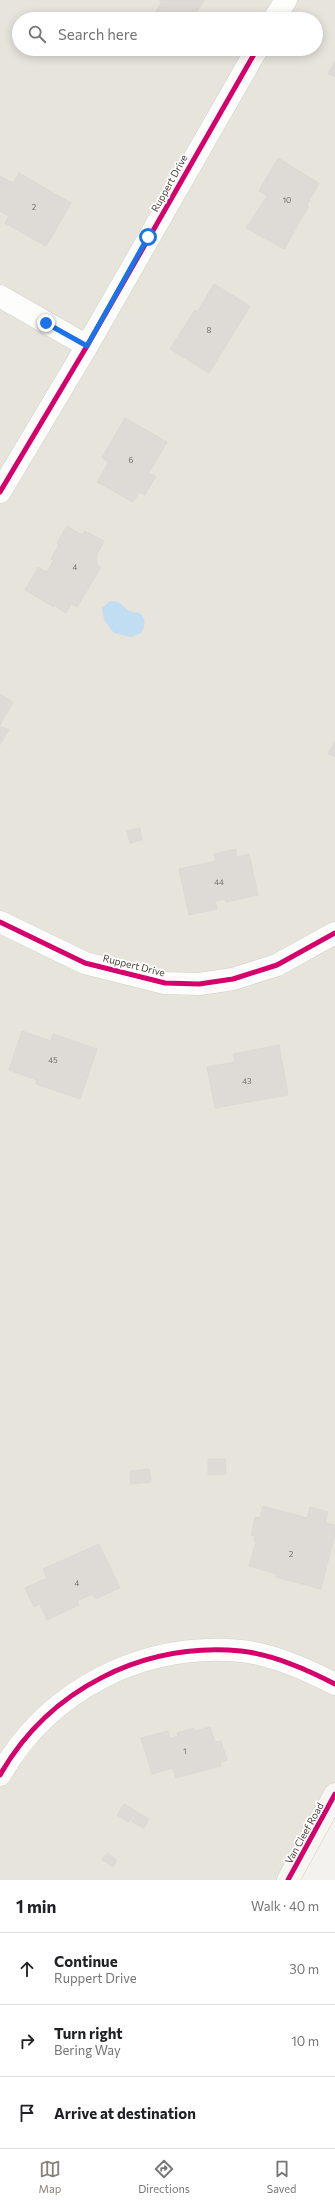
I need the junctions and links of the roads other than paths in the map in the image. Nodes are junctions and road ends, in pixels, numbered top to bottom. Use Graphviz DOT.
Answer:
graph roads {
  1 [pos="286,0"];
  2 [pos="278,12"];
  3 [pos="252,56"];
  4 [pos="0,296"];
  5 [pos="87,346"];
  6 [pos="0,492"];
  7 [pos="0,922"];
  8 [pos="335,933"];
  9 [pos="335,1684"];
  10 [pos="0,1775"];
  11 [pos="335,1794"];
  12 [pos="288,1880"];
  1 -- 2 [label="street"];
  3 -- 5 [label="street, Ruppert Drive"];
  4 -- 5 [label="street"];
  5 -- 6 [label="street, Ruppert Drive"];
  7 -- 8 [label="street, Ruppert Drive"];
  9 -- 10 [label="street"];
  11 -- 12 [label="street, Van Cleef Road"];
}
